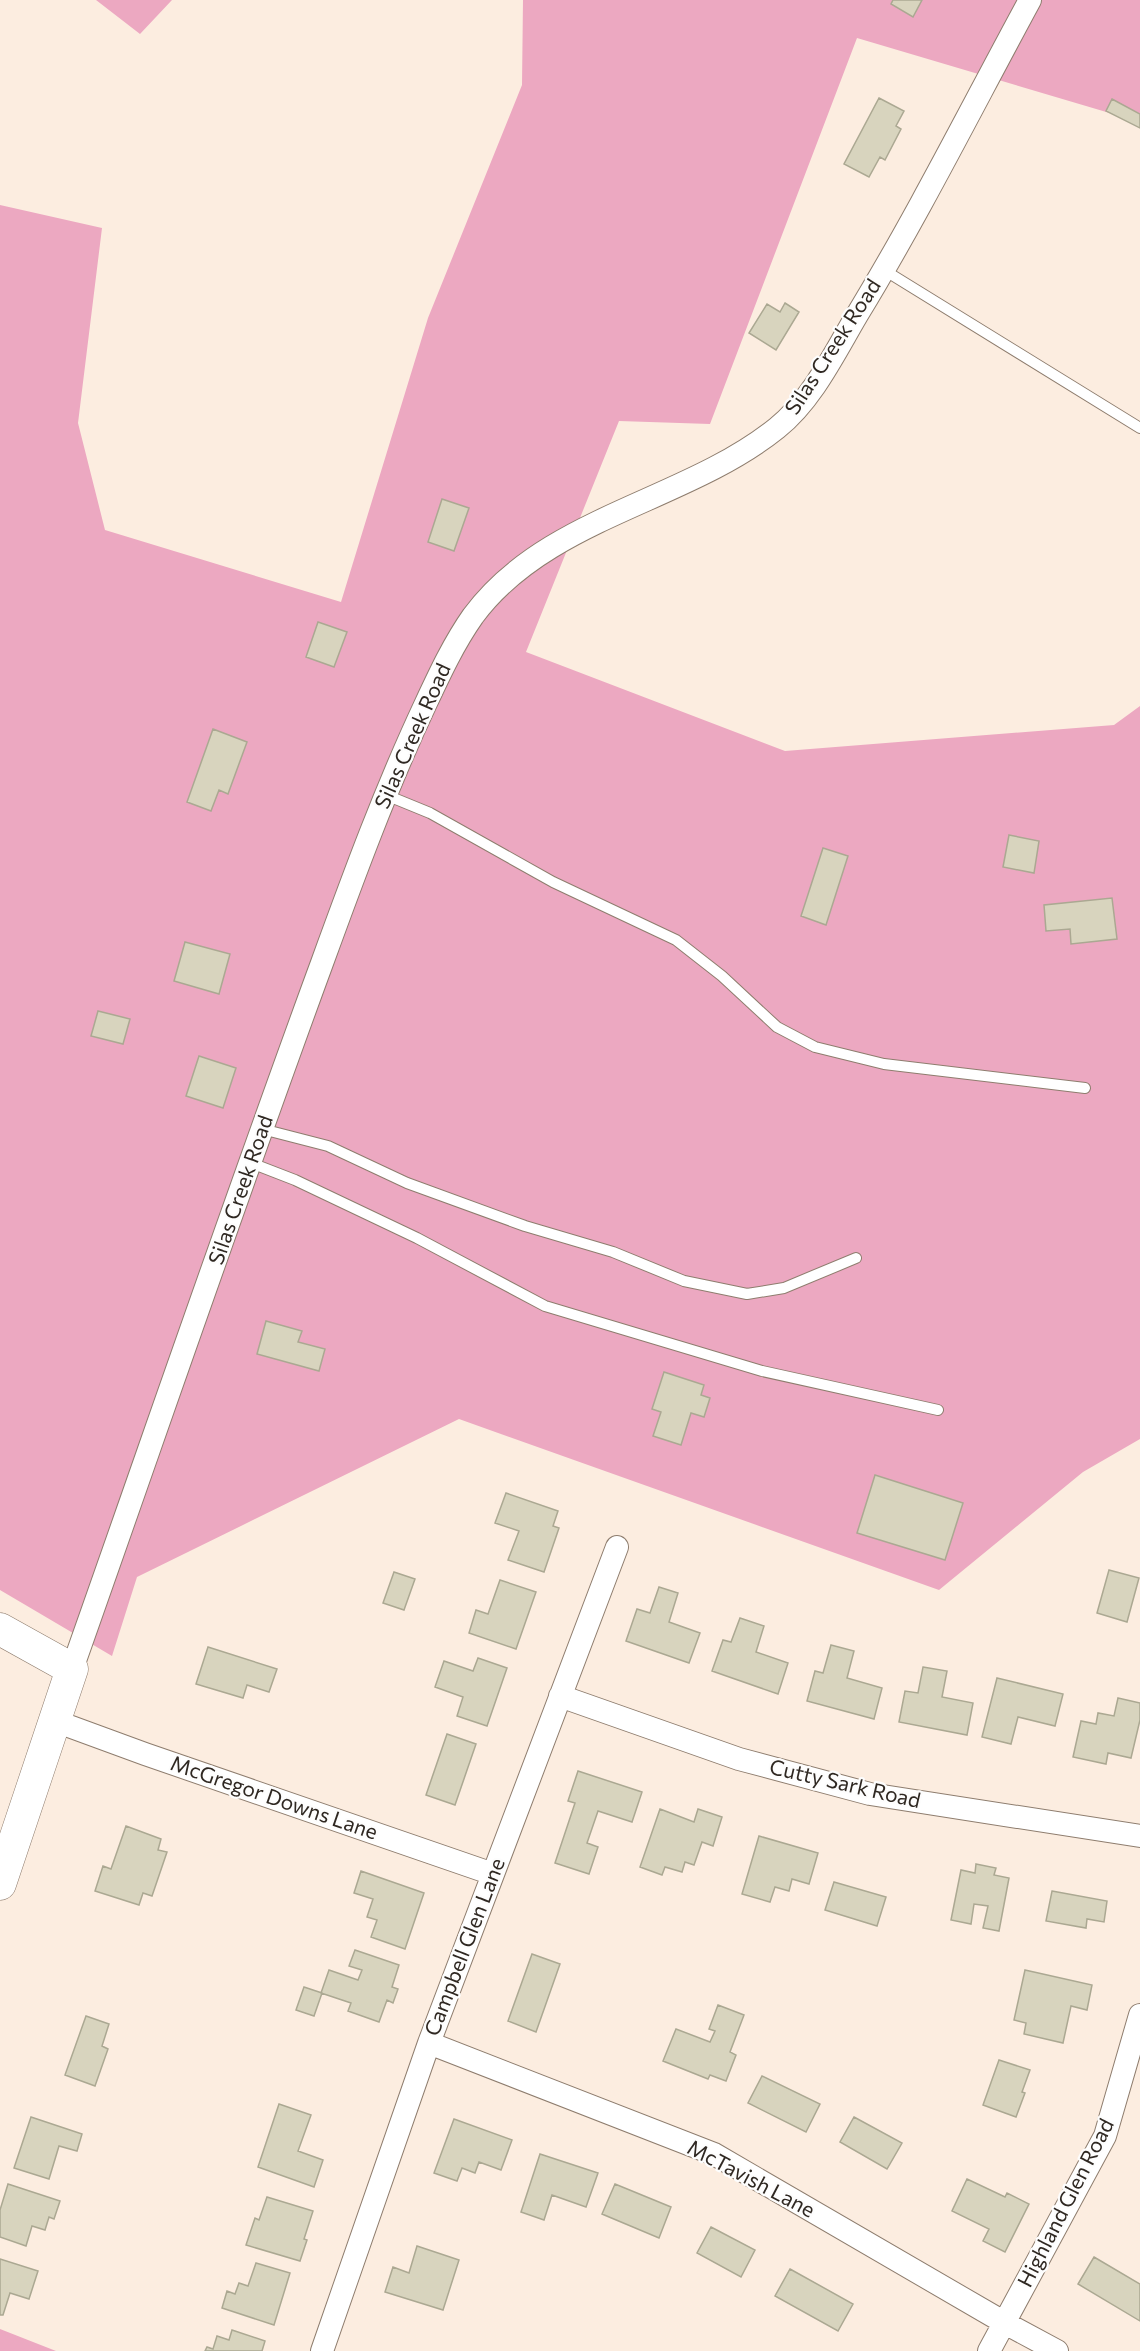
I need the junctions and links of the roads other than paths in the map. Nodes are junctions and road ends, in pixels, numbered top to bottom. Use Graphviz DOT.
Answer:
graph roads {
  1 [pos="1030,0"];
  2 [pos="884,270"];
  3 [pos="1140,428"];
  4 [pos="386,795"];
  5 [pos="1085,1088"];
  6 [pos="262,1129"];
  7 [pos="251,1163"];
  8 [pos="856,1258"];
  9 [pos="938,1410"];
  10 [pos="617,1547"];
  11 [pos="0,1629"];
  12 [pos="72,1669"];
  13 [pos="560,1696"];
  14 [pos="55,1721"];
  15 [pos="1140,1836"];
  16 [pos="493,1874"];
  17 [pos="0,1884"];
  18 [pos="1140,2015"];
  19 [pos="429,2043"];
  20 [pos="1131,2083"];
  21 [pos="1005,2323"];
  22 [pos="322,2351"];
  23 [pos="989,2351"];
  24 [pos="1057,2351"];
  1 -- 2 [label="street, Silas Creek Road"];
  2 -- 3 [label="lane"];
  2 -- 4 [label="street, Silas Creek Road"];
  4 -- 5 [label="lane"];
  4 -- 6 [label="street, Silas Creek Road"];
  6 -- 7 [label="street, Silas Creek Road"];
  6 -- 8 [label="lane"];
  7 -- 9 [label="lane"];
  7 -- 12 [label="street, Silas Creek Road"];
  10 -- 13 [label="street, Campbell Glen Lane"];
  11 -- 12 [label="street"];
  12 -- 14 [label="street"];
  13 -- 15 [label="street, Cutty Sark Road"];
  13 -- 16 [label="street, Campbell Glen Lane"];
  14 -- 16 [label="street, McGregor Downs Lane"];
  14 -- 17 [label="street"];
  16 -- 19 [label="street, Campbell Glen Lane"];
  18 -- 20 [label="street, Highland Glen Road"];
  19 -- 21 [label="street, McTavish Lane"];
  19 -- 22 [label="street, Campbell Glen Lane"];
  20 -- 21 [label="street, Highland Glen Road"];
  21 -- 23 [label="street, Highland Glen Road"];
  21 -- 24 [label="street, McTavish Lane"];
}
